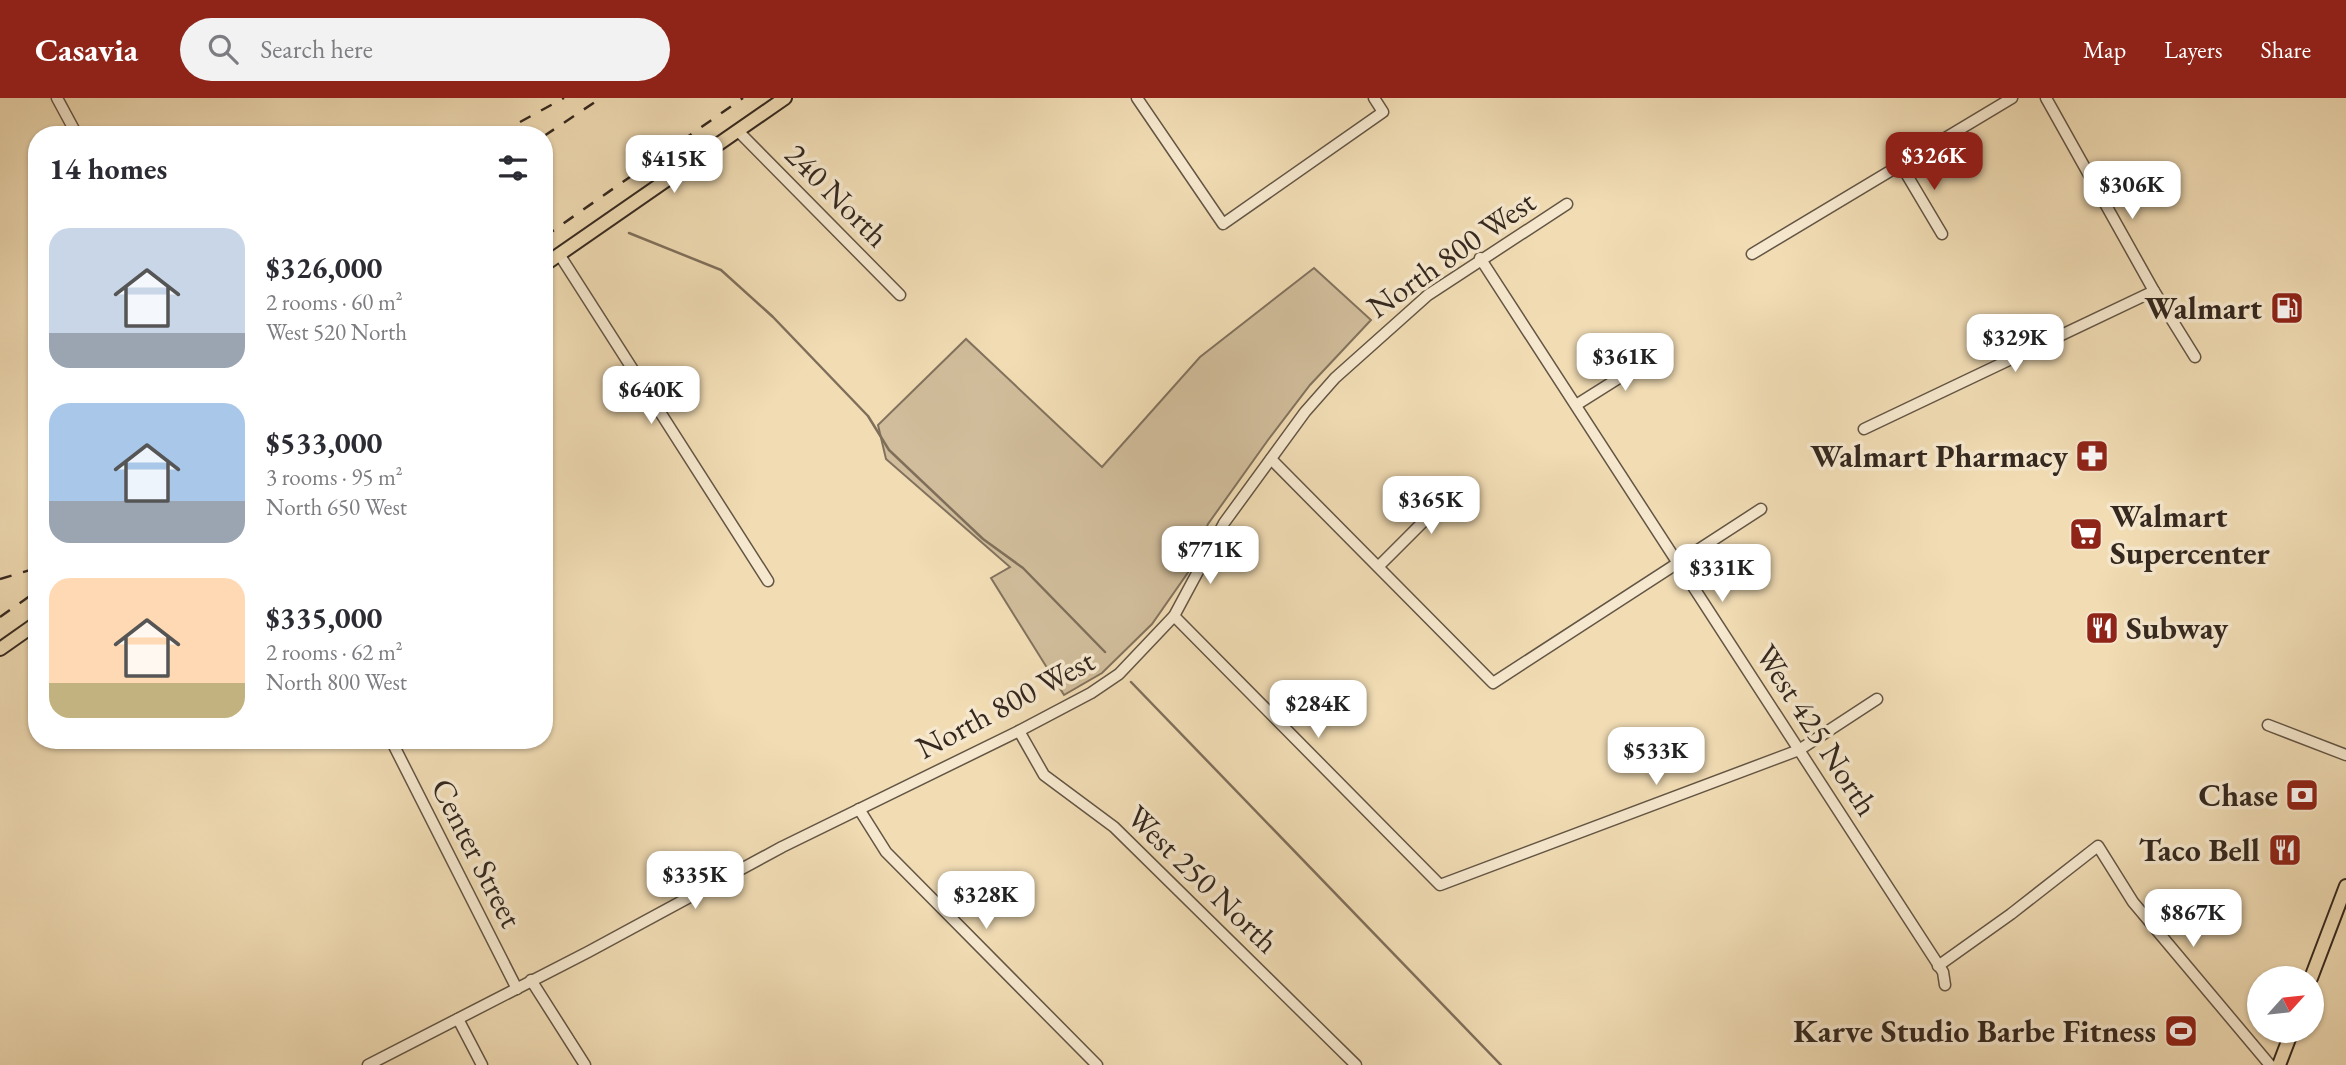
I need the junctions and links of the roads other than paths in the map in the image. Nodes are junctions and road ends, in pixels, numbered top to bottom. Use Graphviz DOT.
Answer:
graph roads {
  1 [pos="57,98"];
  2 [pos="785,98"];
  3 [pos="1137,98"];
  4 [pos="1374,98"];
  5 [pos="2012,98"];
  6 [pos="2046,98"];
  7 [pos="72,126"];
  8 [pos="738,131"];
  9 [pos="1901,165"];
  10 [pos="1567,204"];
  11 [pos="1941,234"];
  12 [pos="559,254"];
  13 [pos="1752,254"];
  14 [pos="553,258"];
  15 [pos="1480,258"];
  16 [pos="2154,291"];
  17 [pos="900,295"];
  18 [pos="1657,354"];
  19 [pos="2196,357"];
  20 [pos="1576,405"];
  21 [pos="1864,429"];
  22 [pos="1271,459"];
  23 [pos="1461,484"];
  24 [pos="1761,509"];
  25 [pos="1677,562"];
  26 [pos="1379,566"];
  27 [pos="768,581"];
  28 [pos="1174,616"];
  29 [pos="28,629"];
  30 [pos="0,649"];
  31 [pos="1877,699"];
  32 [pos="2268,725"];
  33 [pos="1019,731"];
  34 [pos="396,749"];
  35 [pos="1799,750"];
  36 [pos="2346,755"];
  37 [pos="859,808"];
  38 [pos="2346,886"];
  39 [pos="1938,966"];
  40 [pos="2316,966"];
  41 [pos="531,980"];
  42 [pos="1945,985"];
  43 [pos="517,989"];
  44 [pos="458,1019"];
  45 [pos="2287,1043"];
  46 [pos="368,1065"];
  47 [pos="482,1065"];
  48 [pos="585,1065"];
  49 [pos="1097,1065"];
  50 [pos="1356,1065"];
  51 [pos="2270,1065"];
  52 [pos="2279,1065"];
  1 -- 7 [label="street"];
  2 -- 8 [label="main road"];
  3 -- 4 [label="street"];
  5 -- 9 [label="street"];
  6 -- 16 [label="street"];
  8 -- 12 [label="main road"];
  8 -- 17 [label="street, 240 North"];
  9 -- 11 [label="street"];
  9 -- 13 [label="street"];
  10 -- 15 [label="street, North 800 West"];
  12 -- 14 [label="main road"];
  12 -- 27 [label="street"];
  15 -- 20 [label="street, West 425 North"];
  15 -- 22 [label="street, North 800 West"];
  16 -- 19 [label="street"];
  16 -- 21 [label="street"];
  18 -- 20 [label="street"];
  20 -- 25 [label="street, West 425 North"];
  22 -- 26 [label="street"];
  22 -- 28 [label="street, North 800 West"];
  23 -- 26 [label="street"];
  24 -- 25 [label="street"];
  25 -- 26 [label="street"];
  25 -- 35 [label="street, West 425 North"];
  28 -- 33 [label="street, North 800 West"];
  28 -- 35 [label="street"];
  29 -- 30 [label="main road"];
  31 -- 35 [label="street"];
  32 -- 36 [label="street"];
  33 -- 37 [label="street, North 800 West"];
  33 -- 50 [label="street, West 250 North"];
  34 -- 43 [label="street, Center Street"];
  35 -- 39 [label="street, West 425 North"];
  37 -- 41 [label="street, North 800 West"];
  37 -- 49 [label="street"];
  38 -- 40 [label="main road"];
  39 -- 42 [label="street, West 425 North"];
  39 -- 51 [label="street"];
  41 -- 43 [label="street, North 800 West"];
  41 -- 48 [label="street"];
  43 -- 44 [label="street, North 800 West"];
  44 -- 46 [label="street, North 800 West"];
  44 -- 47 [label="street"];
  45 -- 52 [label="main road"];
}
